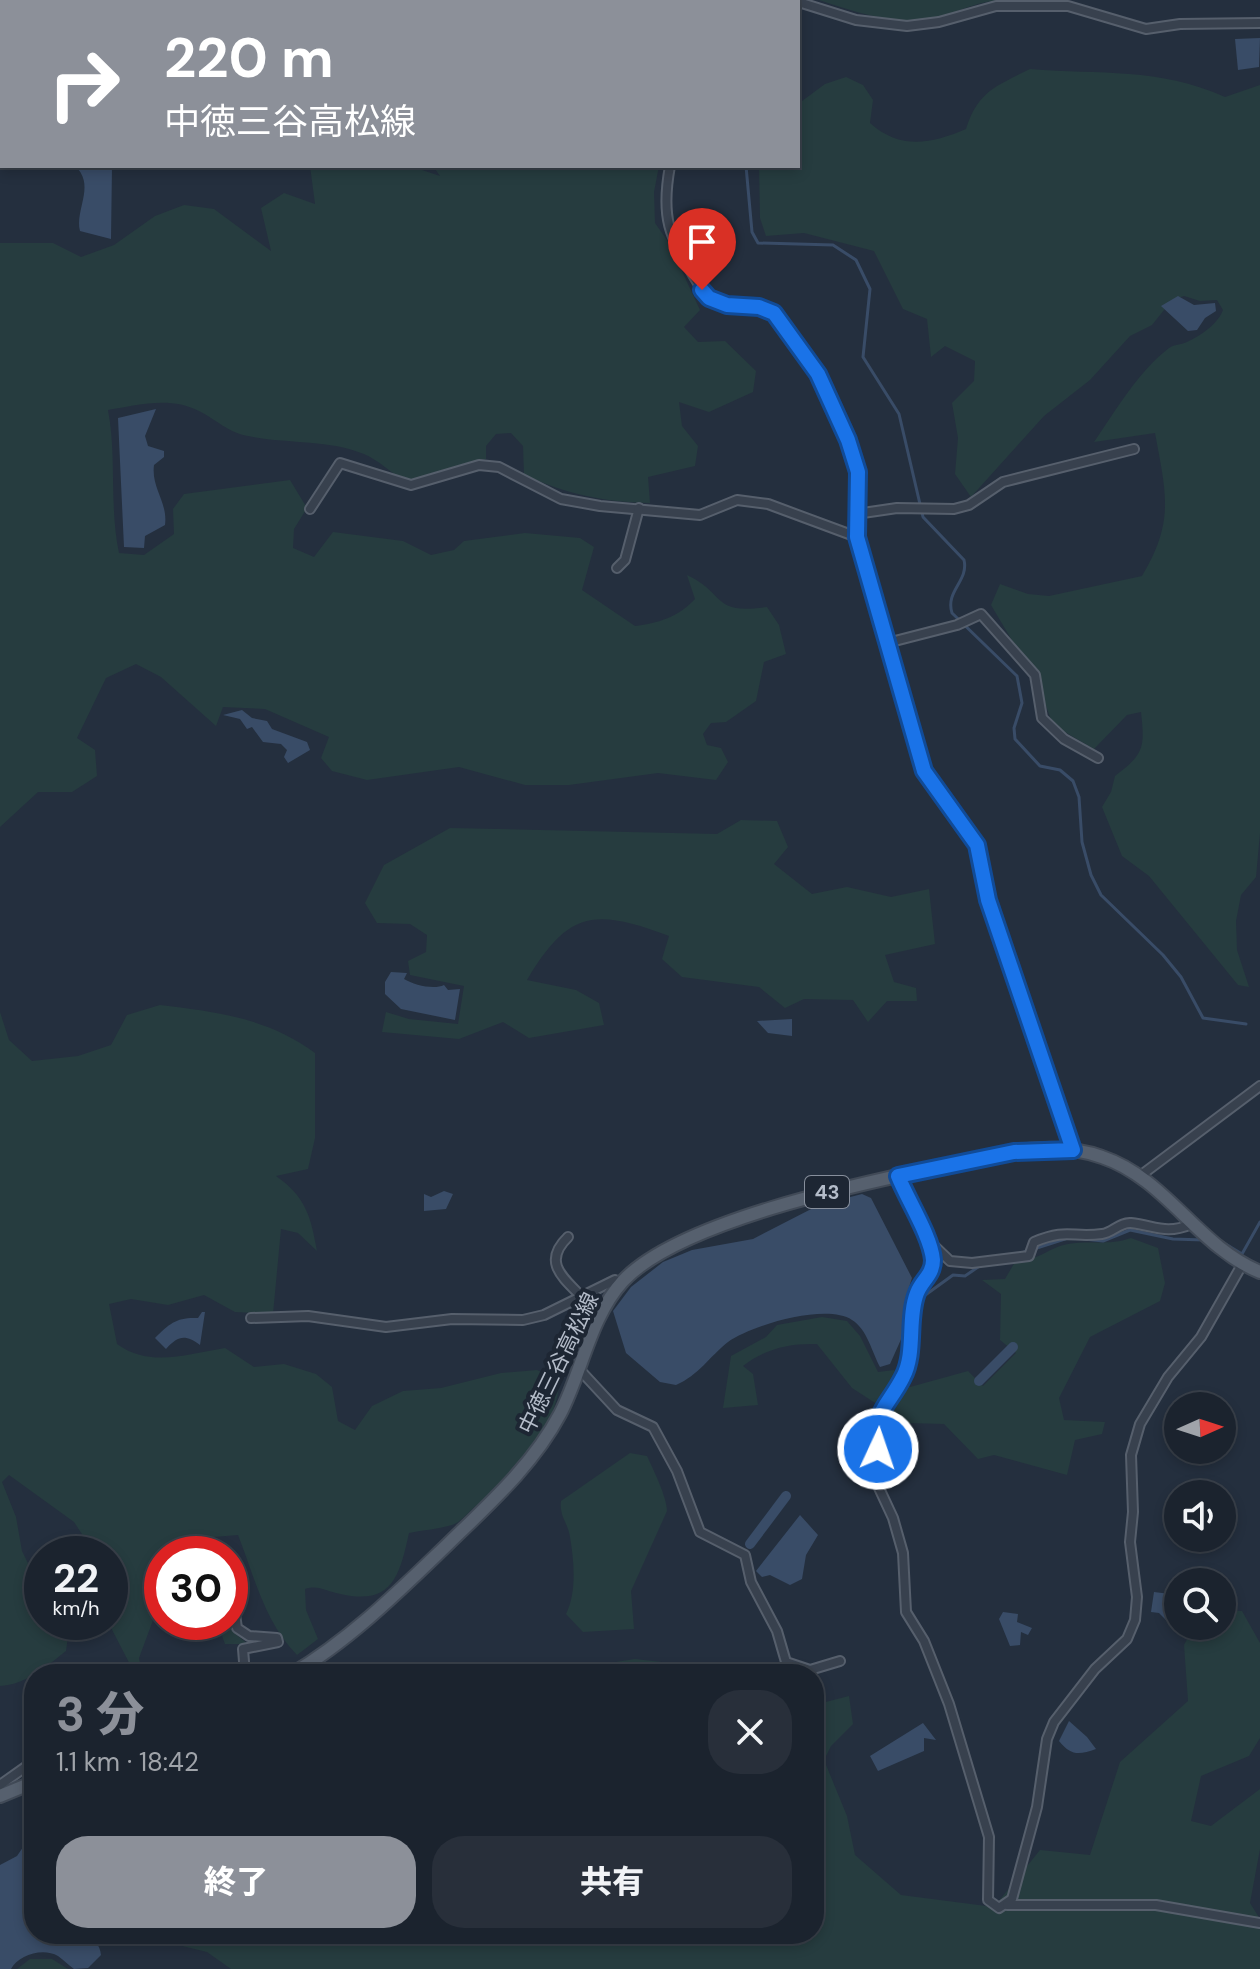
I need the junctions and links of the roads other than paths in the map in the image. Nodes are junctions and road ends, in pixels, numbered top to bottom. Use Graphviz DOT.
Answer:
graph roads {
  1 [pos="800,2"];
  2 [pos="1260,23"];
  3 [pos="670,168"];
  4 [pos="1134,449"];
  5 [pos="639,508"];
  6 [pos="310,509"];
  7 [pos="856,514"];
  8 [pos="857,537"];
  9 [pos="617,568"];
  10 [pos="887,643"];
  11 [pos="1098,758"];
  12 [pos="1260,1086"];
  13 [pos="1073,1150"];
  14 [pos="898,1176"];
  15 [pos="1140,1176"];
  16 [pos="1192,1224"];
  17 [pos="568,1237"];
  18 [pos="928,1241"];
  19 [pos="1243,1263"];
  20 [pos="1260,1272"];
  21 [pos="621,1283"];
  22 [pos="580,1295"];
  23 [pos="251,1318"];
  24 [pos="579,1369"];
  25 [pos="248,1635"];
  26 [pos="840,1661"];
  27 [pos="243,1664"];
  28 [pos="306,1664"];
  29 [pos="792,1664"];
  30 [pos="824,1666"];
  31 [pos="24,1768"];
  32 [pos="0,1785"];
  33 [pos="24,1786"];
  34 [pos="0,1796"];
  35 [pos="1007,1905"];
  36 [pos="1260,1923"];
  1 -- 2 [label="street"];
  3 -- 7 [label="street"];
  4 -- 7 [label="street"];
  5 -- 6 [label="street"];
  5 -- 8 [label="street"];
  5 -- 9 [label="street"];
  7 -- 8 [label="street"];
  8 -- 10 [label="street"];
  10 -- 11 [label="street"];
  10 -- 13 [label="street"];
  12 -- 15 [label="street"];
  13 -- 14 [label="main road, 中徳三谷高松線 / 43"];
  13 -- 15 [label="main road, 中徳三谷高松線 / 43"];
  14 -- 18 [label="street"];
  14 -- 21 [label="main road, 中徳三谷高松線 / 43"];
  15 -- 16 [label="main road, 中徳三谷高松線 / 43"];
  16 -- 18 [label="street"];
  16 -- 19 [label="main road, 中徳三谷高松線 / 43"];
  17 -- 22 [label="street"];
  18 -- 35 [label="street"];
  19 -- 20 [label="main road, 中徳三谷高松線 / 43"];
  19 -- 35 [label="street"];
  21 -- 22 [label="street"];
  21 -- 24 [label="main road, 中徳三谷高松線 / 43"];
  22 -- 23 [label="street"];
  24 -- 28 [label="main road, 中徳三谷高松線 / 43"];
  24 -- 29 [label="street"];
  25 -- 27 [label="street"];
  26 -- 30 [label="street"];
  31 -- 32 [label="street"];
  33 -- 34 [label="main road"];
  35 -- 36 [label="street"];
}
